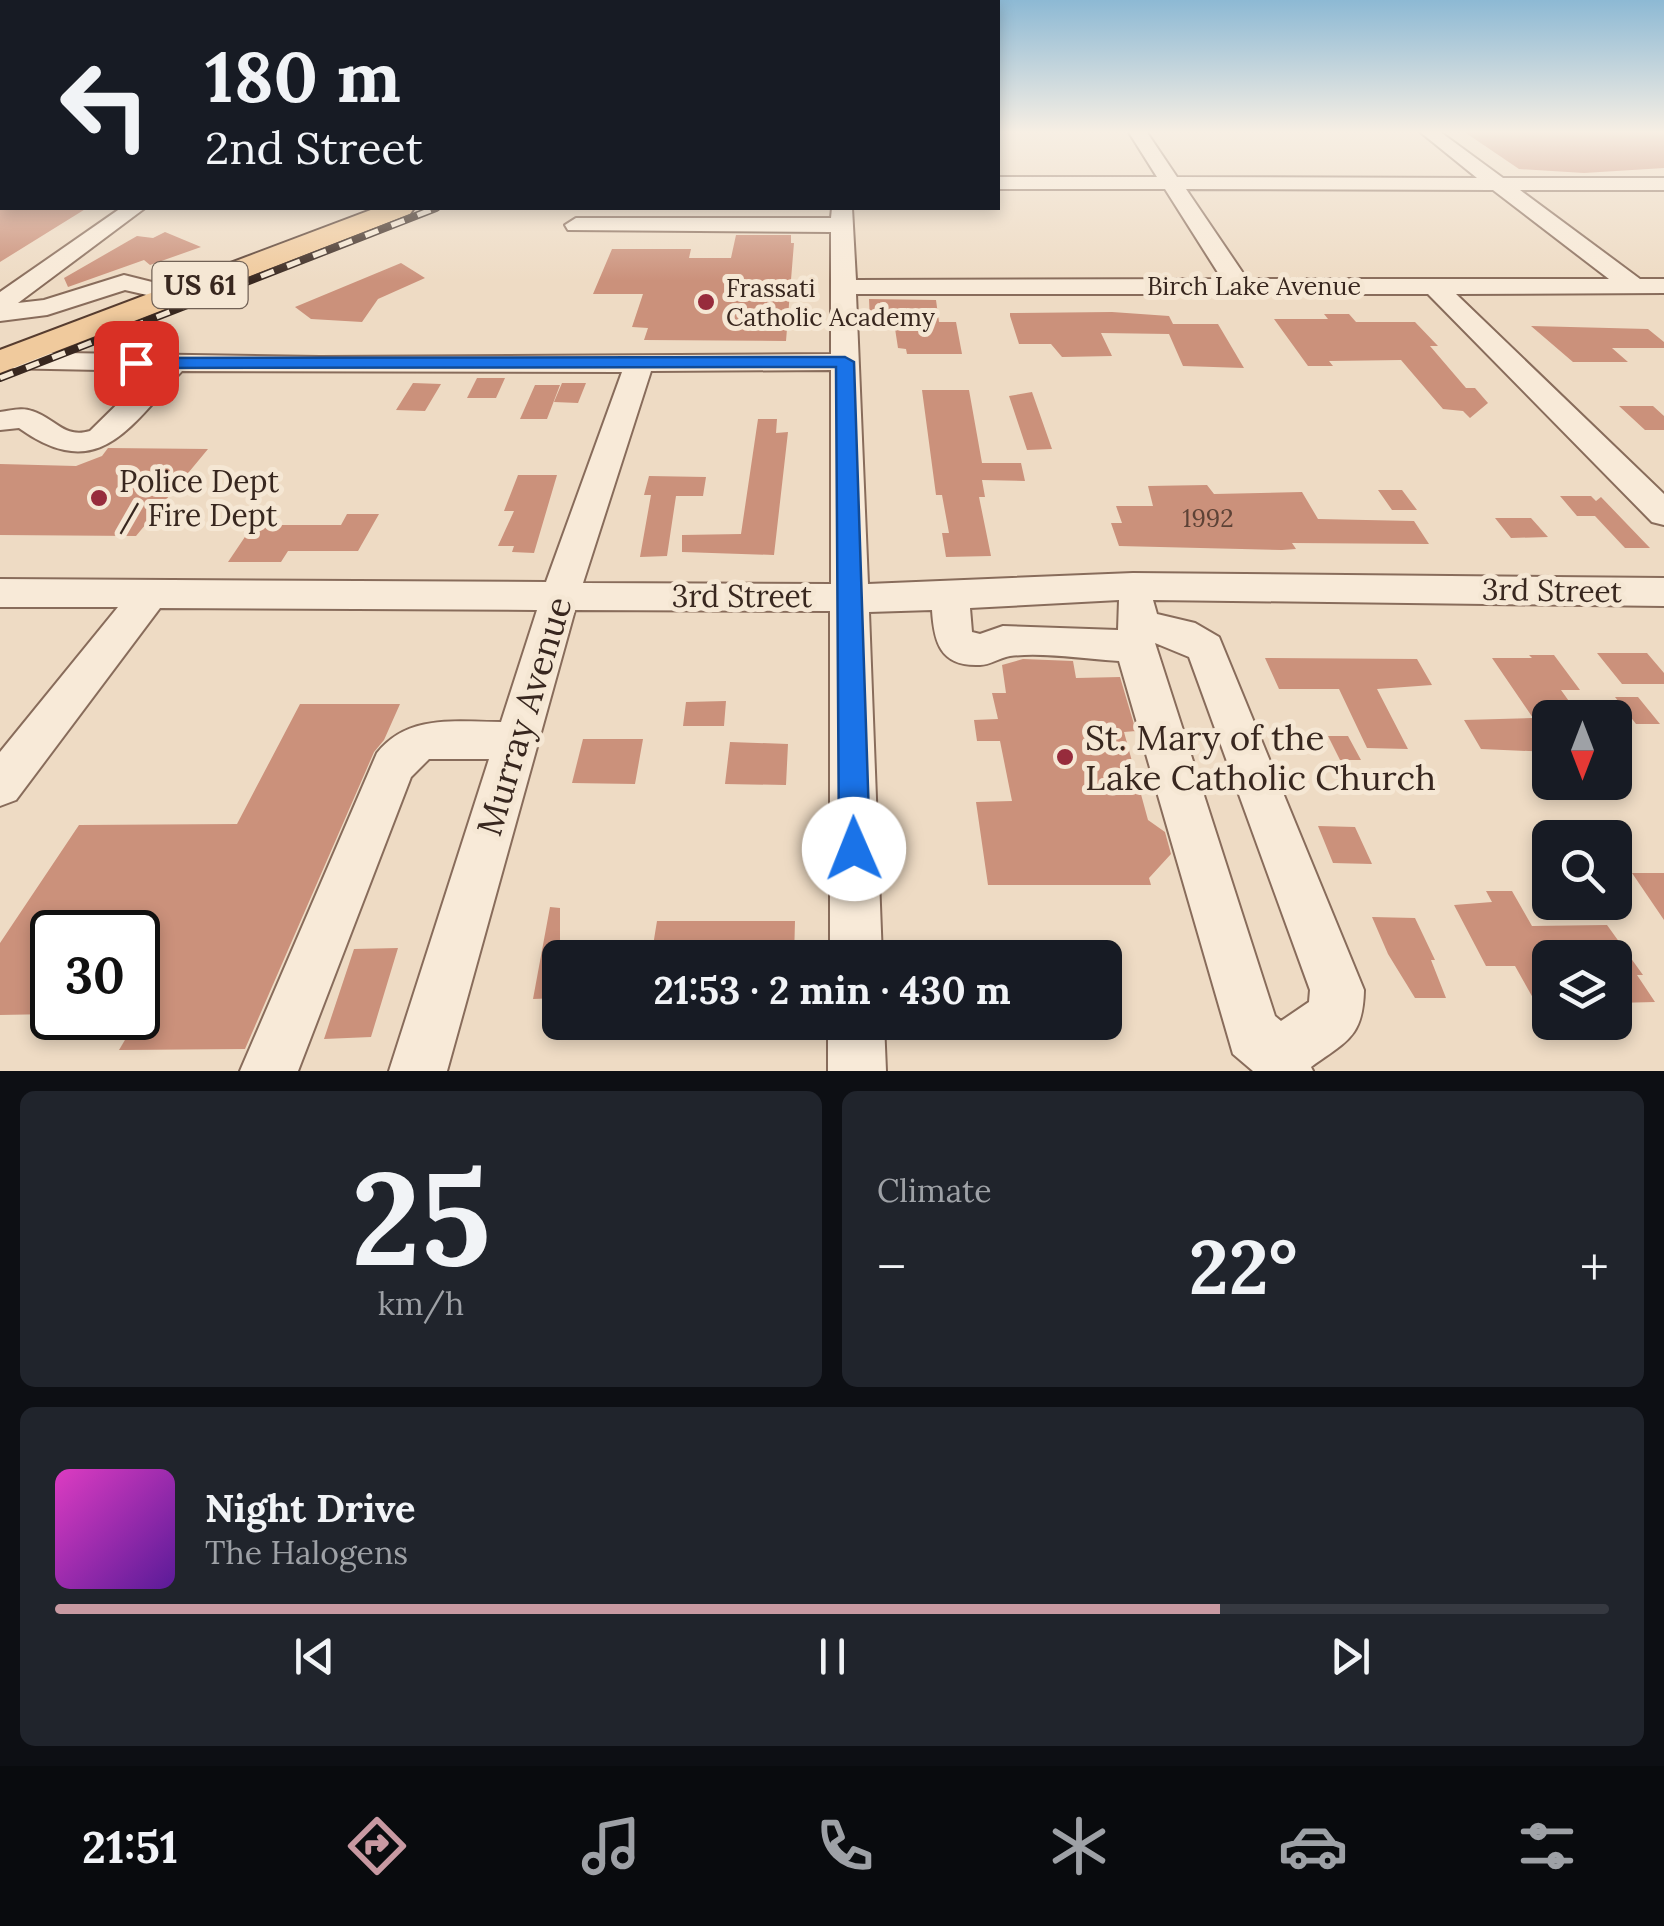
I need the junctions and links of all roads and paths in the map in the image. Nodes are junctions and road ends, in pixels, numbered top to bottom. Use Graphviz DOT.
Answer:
graph roads {
  1 [pos="1172,181"];
  2 [pos="1496,181"];
  3 [pos="1000,183"];
  4 [pos="1174,184"];
  5 [pos="1500,184"];
  6 [pos="1664,184"];
  7 [pos="131,210"];
  8 [pos="360,210"];
  9 [pos="395,210"];
  10 [pos="674,216"];
  11 [pos="842,216"];
  12 [pos="576,225"];
  13 [pos="1238,286"];
  14 [pos="1634,286"];
  15 [pos="1664,286"];
  16 [pos="844,287"];
  17 [pos="1435,287"];
  18 [pos="147,288"];
  19 [pos="0,304"];
  20 [pos="0,313"];
  21 [pos="1,356"];
  22 [pos="845,362"];
  23 [pos="174,364"];
  24 [pos="639,364"];
  25 [pos="0,421"];
  26 [pos="1664,514"];
  27 [pos="0,592"];
  28 [pos="1664,592"];
  29 [pos="150,594"];
  30 [pos="950,595"];
  31 [pos="560,596"];
  32 [pos="851,596"];
  33 [pos="1136,618"];
  34 [pos="517,740"];
  35 [pos="0,786"];
  36 [pos="856,940"];
  37 [pos="856,1040"];
  38 [pos="1282,1064"];
  39 [pos="269,1071"];
  40 [pos="418,1071"];
  41 [pos="857,1071"];
  1 -- 4 [label="street"];
  2 -- 5 [label="street"];
  3 -- 4 [label="street"];
  4 -- 5 [label="street"];
  4 -- 13 [label="street"];
  5 -- 6 [label="street"];
  5 -- 14 [label="street"];
  7 -- 19 [label="street"];
  8 -- 18 [label="main road, US 61"];
  9 -- 21 [label="main road, US 61"];
  10 -- 11 [label="street"];
  10 -- 12 [label="street"];
  11 -- 16 [label="street"];
  13 -- 16 [label="street, Birch Lake Avenue"];
  13 -- 17 [label="street, Birch Lake Avenue"];
  14 -- 15 [label="street, Birch Lake Avenue"];
  14 -- 17 [label="street, Birch Lake Avenue"];
  16 -- 22 [label="street"];
  17 -- 26 [label="street"];
  18 -- 20 [label="street"];
  18 -- 21 [label="main road, US 61"];
  21 -- 23 [label="street"];
  22 -- 24 [label="street"];
  22 -- 32 [label="street"];
  23 -- 24 [label="street"];
  23 -- 25 [label="street"];
  24 -- 31 [label="street, Murray Avenue"];
  27 -- 29 [label="street, 3rd Street"];
  28 -- 33 [label="street, 3rd Street"];
  29 -- 31 [label="street, 3rd Street"];
  29 -- 35 [label="street"];
  30 -- 32 [label="street, 3rd Street"];
  30 -- 33 [label="street, 3rd Street"];
  30 -- 33 [label="street"];
  31 -- 32 [label="street, 3rd Street"];
  31 -- 34 [label="street, Murray Avenue"];
  32 -- 36 [label="street"];
  33 -- 38 [label="street"];
  33 -- 38 [label="street"];
  34 -- 39 [label="street"];
  34 -- 40 [label="street, Murray Avenue"];
  37 -- 41 [label="street"];
}
